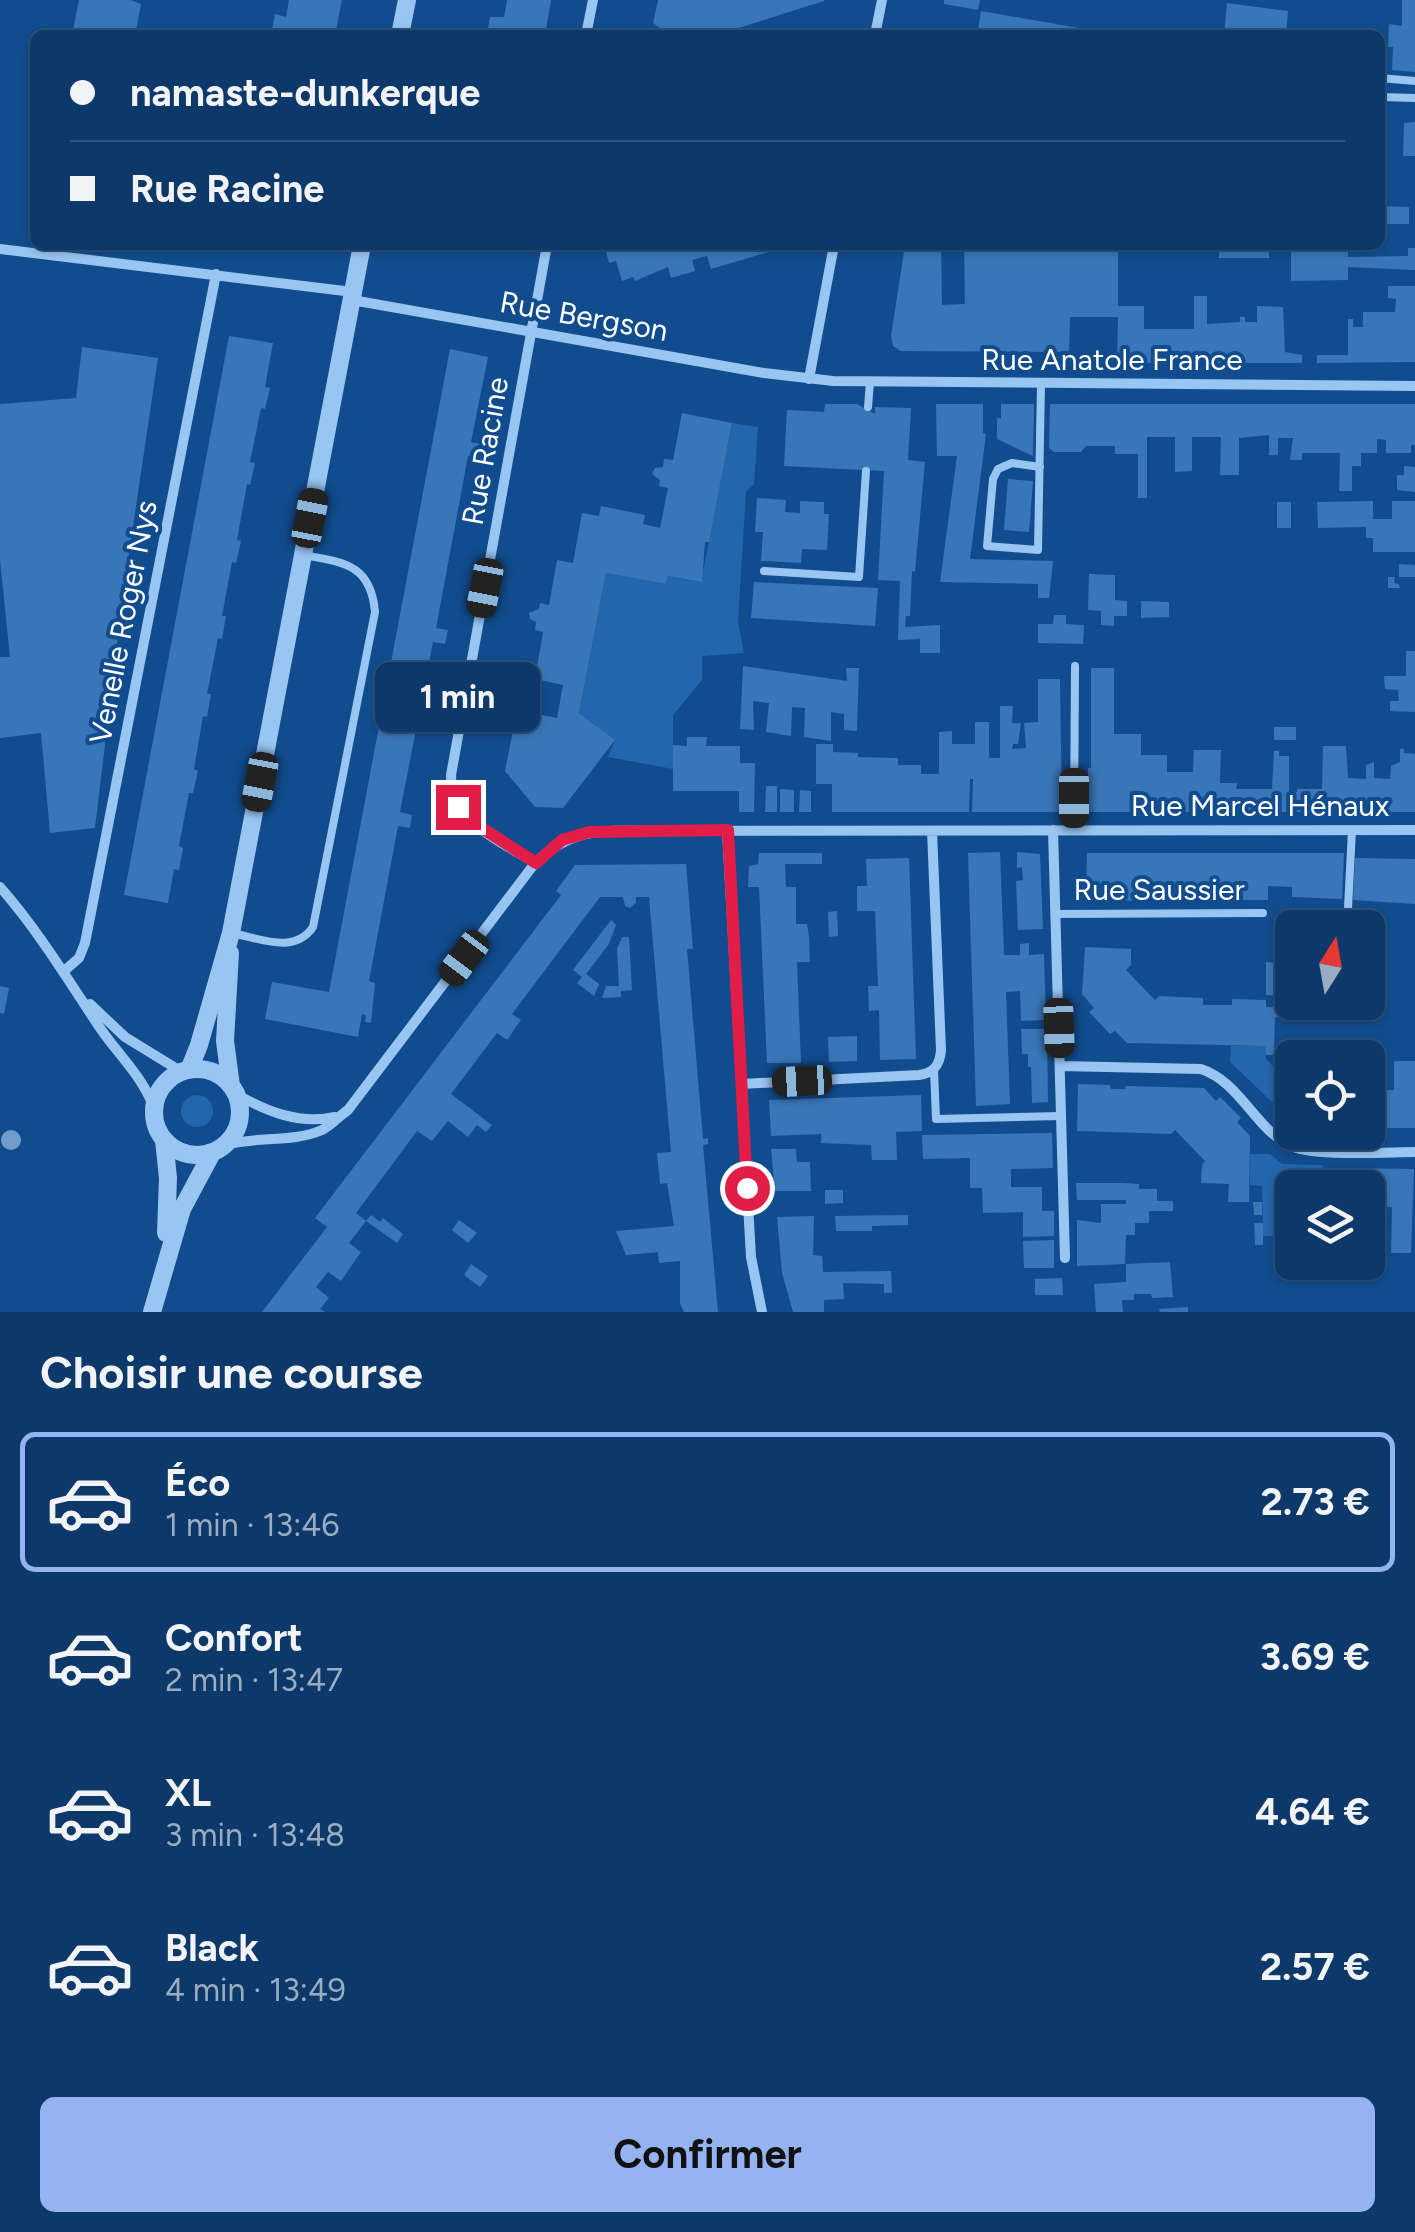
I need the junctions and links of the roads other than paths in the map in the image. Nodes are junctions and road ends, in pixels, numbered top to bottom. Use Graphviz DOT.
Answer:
graph roads {
  1 [pos="407,0"];
  2 [pos="593,0"];
  3 [pos="882,0"];
  4 [pos="401,30"];
  5 [pos="587,30"];
  6 [pos="876,30"];
  7 [pos="1385,78"];
  8 [pos="1415,81"];
  9 [pos="1385,97"];
  10 [pos="1415,98"];
  11 [pos="0,249"];
  12 [pos="361,250"];
  13 [pos="547,250"];
  14 [pos="833,250"];
  15 [pos="216,274"];
  16 [pos="352,296"];
  17 [pos="532,332"];
  18 [pos="809,379"];
  19 [pos="870,382"];
  20 [pos="1041,384"];
  21 [pos="1415,386"];
  22 [pos="868,408"];
  23 [pos="1040,467"];
  24 [pos="866,471"];
  25 [pos="303,555"];
  26 [pos="764,571"];
  27 [pos="1076,666"];
  28 [pos="728,830"];
  29 [pos="932,830"];
  30 [pos="1054,830"];
  31 [pos="1074,830"];
  32 [pos="1352,830"];
  33 [pos="1415,830"];
  34 [pos="536,863"];
  35 [pos="0,886"];
  36 [pos="1348,910"];
  37 [pos="1056,914"];
  38 [pos="1263,914"];
  39 [pos="231,933"];
  40 [pos="63,972"];
  41 [pos="76,988"];
  42 [pos="1060,1066"];
  43 [pos="934,1070"];
  44 [pos="186,1071"];
  45 [pos="741,1084"];
  46 [pos="233,1090"];
  47 [pos="154,1108"];
  48 [pos="340,1116"];
  49 [pos="1061,1116"];
  50 [pos="164,1140"];
  51 [pos="218,1149"];
  52 [pos="1415,1152"];
  53 [pos="1064,1258"];
  54 [pos="165,1264"];
  55 [pos="152,1312"];
  56 [pos="762,1312"];
  1 -- 4 [label="street"];
  2 -- 5 [label="street"];
  3 -- 6 [label="street"];
  7 -- 8 [label="lane"];
  9 -- 10 [label="lane"];
  11 -- 15 [label="street, Rue Bergson"];
  12 -- 16 [label="street"];
  13 -- 17 [label="street, Rue Racine"];
  14 -- 18 [label="street"];
  15 -- 16 [label="street, Rue Bergson"];
  15 -- 40 [label="street, Venelle Roger Nys"];
  16 -- 17 [label="street, Rue Bergson"];
  16 -- 25 [label="street"];
  17 -- 18 [label="street, Rue Bergson"];
  17 -- 34 [label="street, Rue Racine"];
  18 -- 19 [label="street, Rue Anatole France"];
  19 -- 20 [label="street, Rue Anatole France"];
  19 -- 22 [label="lane"];
  20 -- 21 [label="street, Rue Anatole France"];
  20 -- 23 [label="lane"];
  23 -- 23 [label="lane"];
  24 -- 26 [label="lane"];
  25 -- 39 [label="street"];
  25 -- 39 [label="lane"];
  27 -- 31 [label="lane"];
  28 -- 29 [label="street, Rue Marcel Hénaux"];
  28 -- 34 [label="street, Rue Marcel Hénaux"];
  28 -- 45 [label="street"];
  29 -- 30 [label="street, Rue Marcel Hénaux"];
  29 -- 43 [label="street"];
  30 -- 31 [label="street, Rue Marcel Hénaux"];
  30 -- 37 [label="street, Rue Saussier"];
  31 -- 32 [label="street, Rue Marcel Hénaux"];
  32 -- 33 [label="street, Rue Marcel Hénaux"];
  32 -- 36 [label="lane"];
  34 -- 48 [label="street, Rue Marcel Hénaux"];
  35 -- 40 [label="street"];
  37 -- 38 [label="lane, Rue Saussier"];
  37 -- 42 [label="street, Rue Saussier"];
  39 -- 44 [label="street"];
  39 -- 46 [label="street"];
  40 -- 41 [label="street"];
  41 -- 44 [label="street"];
  41 -- 47 [label="street"];
  42 -- 49 [label="street, Rue Saussier"];
  42 -- 52 [label="street"];
  43 -- 45 [label="street"];
  43 -- 49 [label="lane"];
  44 -- 46 [label="street"];
  44 -- 47 [label="street"];
  45 -- 56 [label="street"];
  46 -- 48 [label="street"];
  46 -- 51 [label="street"];
  47 -- 50 [label="street"];
  48 -- 51 [label="street, Rue Marcel Hénaux"];
  49 -- 53 [label="street, Rue Saussier"];
  50 -- 51 [label="street"];
  50 -- 54 [label="street"];
  51 -- 54 [label="street"];
  54 -- 55 [label="street"];
}
